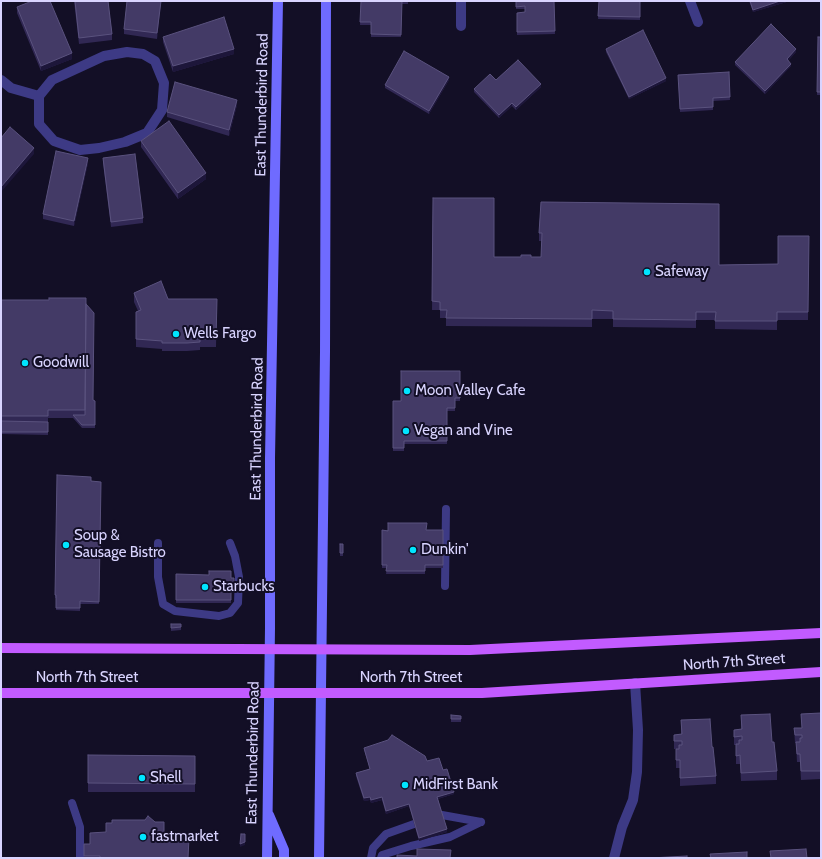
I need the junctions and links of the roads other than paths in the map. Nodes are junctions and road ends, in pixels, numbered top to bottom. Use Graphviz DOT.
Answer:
graph roads {
  1 [pos="278,1"];
  2 [pos="326,1"];
  3 [pos="461,1"];
  4 [pos="690,1"];
  5 [pos="698,22"];
  6 [pos="461,26"];
  7 [pos="1,80"];
  8 [pos="39,96"];
  9 [pos="446,509"];
  10 [pos="158,543"];
  11 [pos="230,543"];
  12 [pos="445,586"];
  13 [pos="821,633"];
  14 [pos="1,648"];
  15 [pos="270,649"];
  16 [pos="321,649"];
  17 [pos="821,672"];
  18 [pos="635,683"];
  19 [pos="1,693"];
  20 [pos="321,693"];
  21 [pos="268,694"];
  22 [pos="72,803"];
  23 [pos="267,811"];
  24 [pos="442,815"];
  25 [pos="414,824"];
  26 [pos="80,858"];
  27 [pos="267,858"];
  28 [pos="284,858"];
  29 [pos="319,858"];
  30 [pos="371,858"];
  31 [pos="380,858"];
  32 [pos="614,858"];
  1 -- 15 [label="main road, East Thunderbird Road"];
  2 -- 16 [label="main road"];
  3 -- 6 [label="street"];
  4 -- 5 [label="street"];
  7 -- 8 [label="street"];
  8 -- 8 [label="street"];
  9 -- 12 [label="lane"];
  10 -- 11 [label="lane"];
  13 -- 16 [label="main road, North 7th Street"];
  14 -- 15 [label="main road, North 7th Street"];
  15 -- 16 [label="main road, North 7th Street"];
  15 -- 21 [label="main road, East Thunderbird Road"];
  16 -- 20 [label="main road"];
  17 -- 18 [label="main road, North 7th Street"];
  18 -- 20 [label="main road, North 7th Street"];
  18 -- 32 [label="street"];
  19 -- 21 [label="main road, North 7th Street"];
  20 -- 21 [label="main road, North 7th Street"];
  20 -- 29 [label="main road"];
  21 -- 23 [label="main road, East Thunderbird Road"];
  22 -- 26 [label="lane"];
  23 -- 27 [label="main road, East Thunderbird Road"];
  23 -- 28 [label="main road"];
  24 -- 31 [label="lane"];
  25 -- 30 [label="lane"];
}
